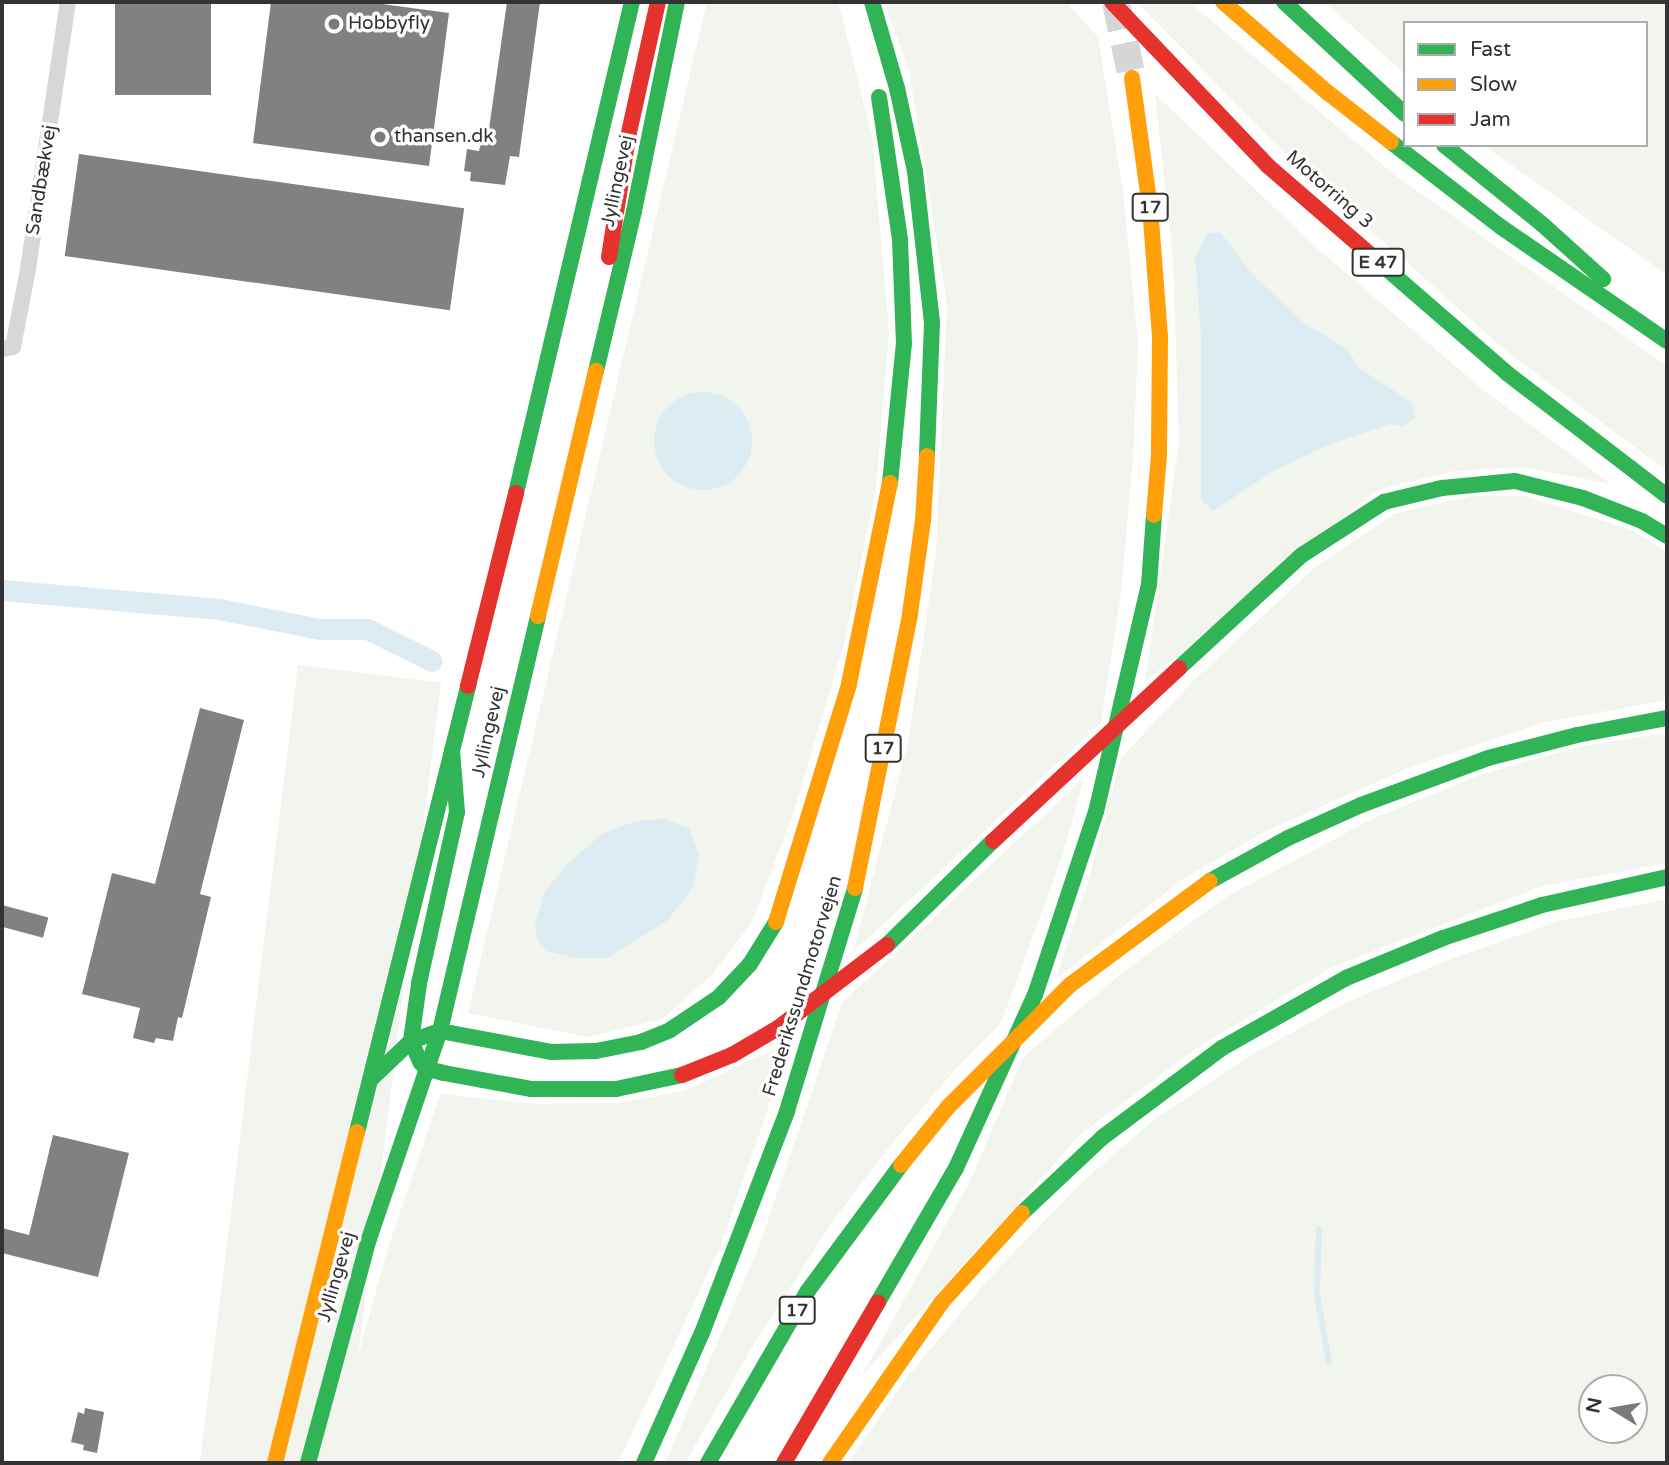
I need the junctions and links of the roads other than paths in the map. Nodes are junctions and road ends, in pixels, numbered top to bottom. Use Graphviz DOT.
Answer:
graph roads {
  1 [pos="68,2"];
  2 [pos="632,2"];
  3 [pos="658,2"];
  4 [pos="677,2"];
  5 [pos="860,2"];
  6 [pos="872,2"];
  7 [pos="1112,2"];
  8 [pos="1223,2"];
  9 [pos="1284,2"];
  10 [pos="1132,78"];
  11 [pos="1403,112"];
  12 [pos="1446,147"];
  13 [pos="606,330"];
  14 [pos="1667,339"];
  15 [pos="2,349"];
  16 [pos="1667,496"];
  17 [pos="1667,536"];
  18 [pos="1667,718"];
  19 [pos="452,750"];
  20 [pos="1667,877"];
  21 [pos="440,1031"];
  22 [pos="411,1041"];
  23 [pos="428,1069"];
  24 [pos="370,1080"];
  25 [pos="275,1463"];
  26 [pos="308,1463"];
  27 [pos="644,1463"];
  28 [pos="708,1463"];
  29 [pos="784,1463"];
  30 [pos="830,1463"];
  1 -- 15 [label="street, Sandbækvej"];
  2 -- 19 [label="main road, Jyllingevej"];
  3 -- 13 [label="main road"];
  4 -- 13 [label="main road, Jyllingevej"];
  5 -- 21 [label="main road"];
  6 -- 27 [label="main road, Frederikssundmotorvejen / 17"];
  7 -- 16 [label="main road, Motorring 3 / E 47"];
  8 -- 14 [label="main road"];
  9 -- 11 [label="main road"];
  10 -- 29 [label="main road, 17"];
  12 -- 14 [label="main road"];
  13 -- 21 [label="main road, Jyllingevej"];
  17 -- 23 [label="main road, bridge"];
  18 -- 28 [label="main road, 17, bridge"];
  19 -- 22 [label="main road"];
  19 -- 24 [label="main road, Jyllingevej"];
  20 -- 30 [label="main road"];
  21 -- 22 [label="main road"];
  21 -- 23 [label="main road, Jyllingevej"];
  22 -- 23 [label="main road"];
  22 -- 24 [label="main road"];
  23 -- 26 [label="main road, Jyllingevej"];
  24 -- 25 [label="main road, Jyllingevej"];
}
